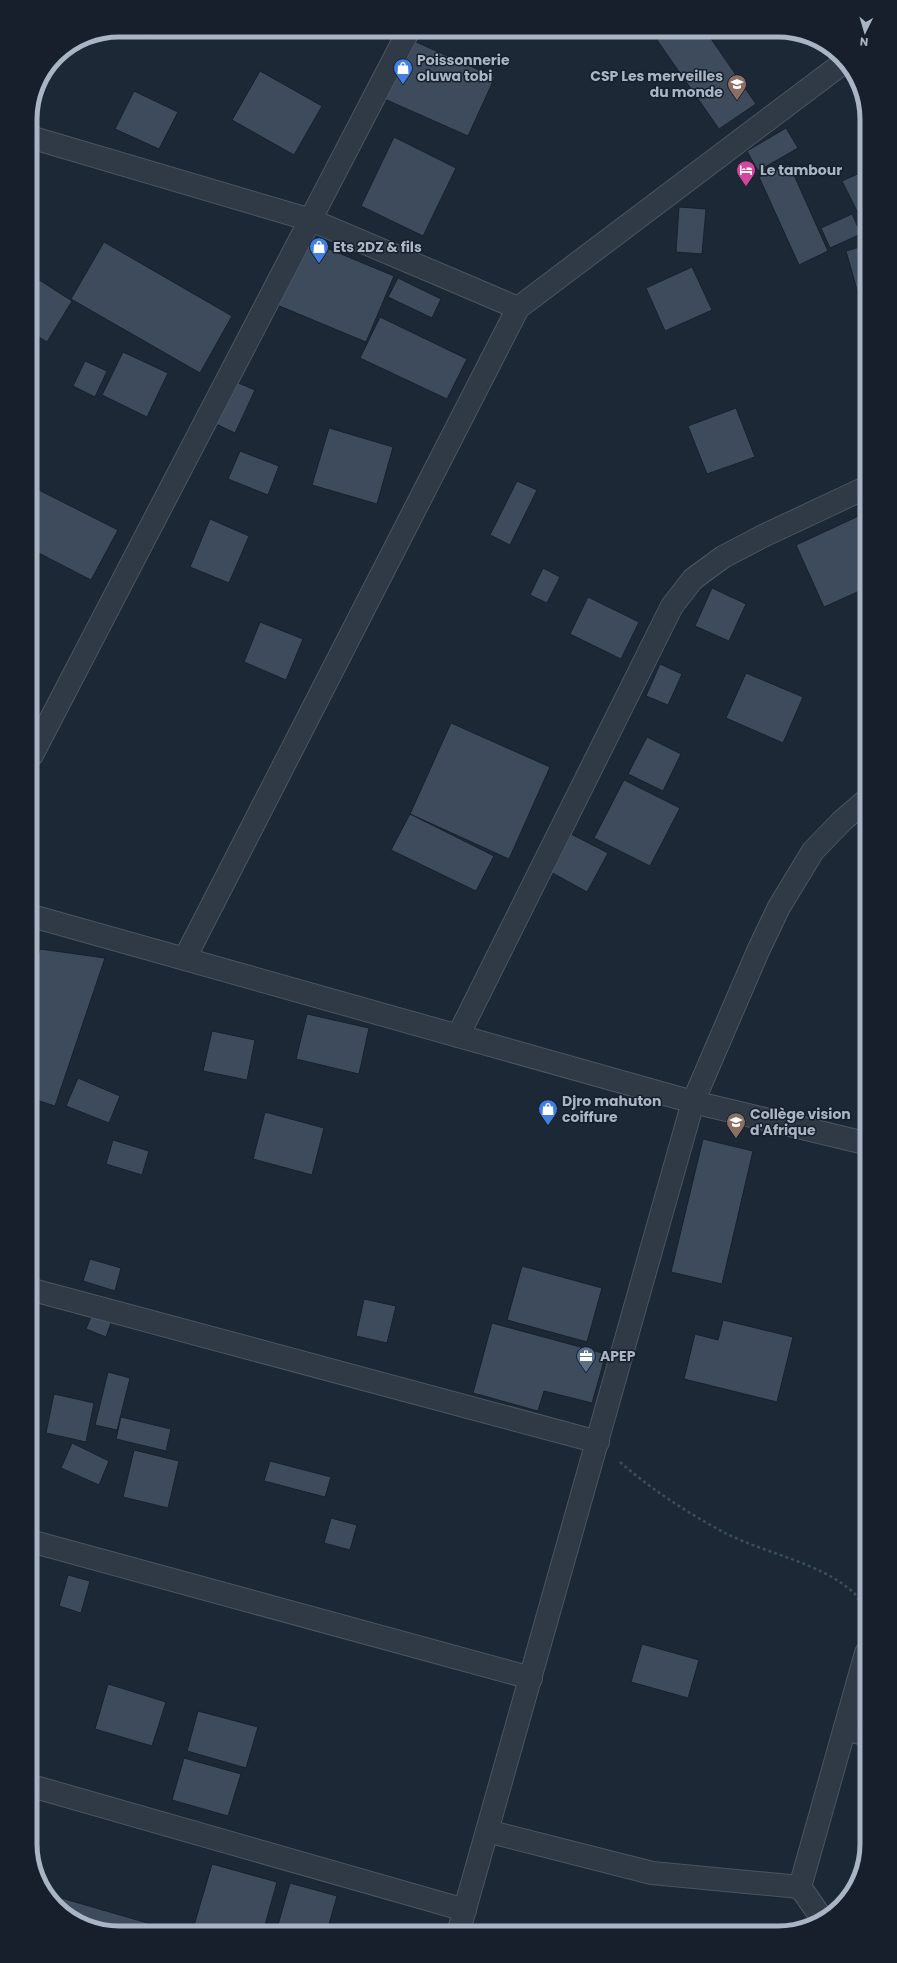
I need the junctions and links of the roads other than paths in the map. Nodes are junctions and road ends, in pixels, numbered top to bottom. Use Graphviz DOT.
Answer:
graph roads {
  1 [pos="405,37"];
  2 [pos="840,65"];
  3 [pos="37,139"];
  4 [pos="310,220"];
  5 [pos="518,308"];
  6 [pos="860,490"];
  7 [pos="37,745"];
  8 [pos="860,805"];
  9 [pos="37,917"];
  10 [pos="185,958"];
  11 [pos="458,1036"];
  12 [pos="693,1102"];
  13 [pos="860,1142"];
  14 [pos="37,1291"];
  15 [pos="598,1442"];
  16 [pos="37,1543"];
  17 [pos="860,1675"];
  18 [pos="531,1678"];
  19 [pos="845,1729"];
  20 [pos="860,1733"];
  21 [pos="37,1788"];
  22 [pos="487,1832"];
  23 [pos="800,1887"];
  24 [pos="465,1910"];
  25 [pos="819,1914"];
  26 [pos="460,1926"];
  1 -- 4 [label="street"];
  2 -- 5 [label="street"];
  3 -- 4 [label="street"];
  4 -- 5 [label="street"];
  4 -- 7 [label="street"];
  5 -- 10 [label="street"];
  6 -- 11 [label="street"];
  8 -- 12 [label="street"];
  9 -- 10 [label="street"];
  10 -- 11 [label="street"];
  11 -- 12 [label="street"];
  12 -- 13 [label="street"];
  12 -- 15 [label="street"];
  14 -- 15 [label="street"];
  15 -- 18 [label="street"];
  16 -- 18 [label="street"];
  17 -- 19 [label="street"];
  18 -- 22 [label="street"];
  19 -- 20 [label="street"];
  19 -- 23 [label="street"];
  21 -- 24 [label="street"];
  22 -- 23 [label="street"];
  22 -- 24 [label="street"];
  23 -- 25 [label="street"];
  24 -- 26 [label="street"];
}
